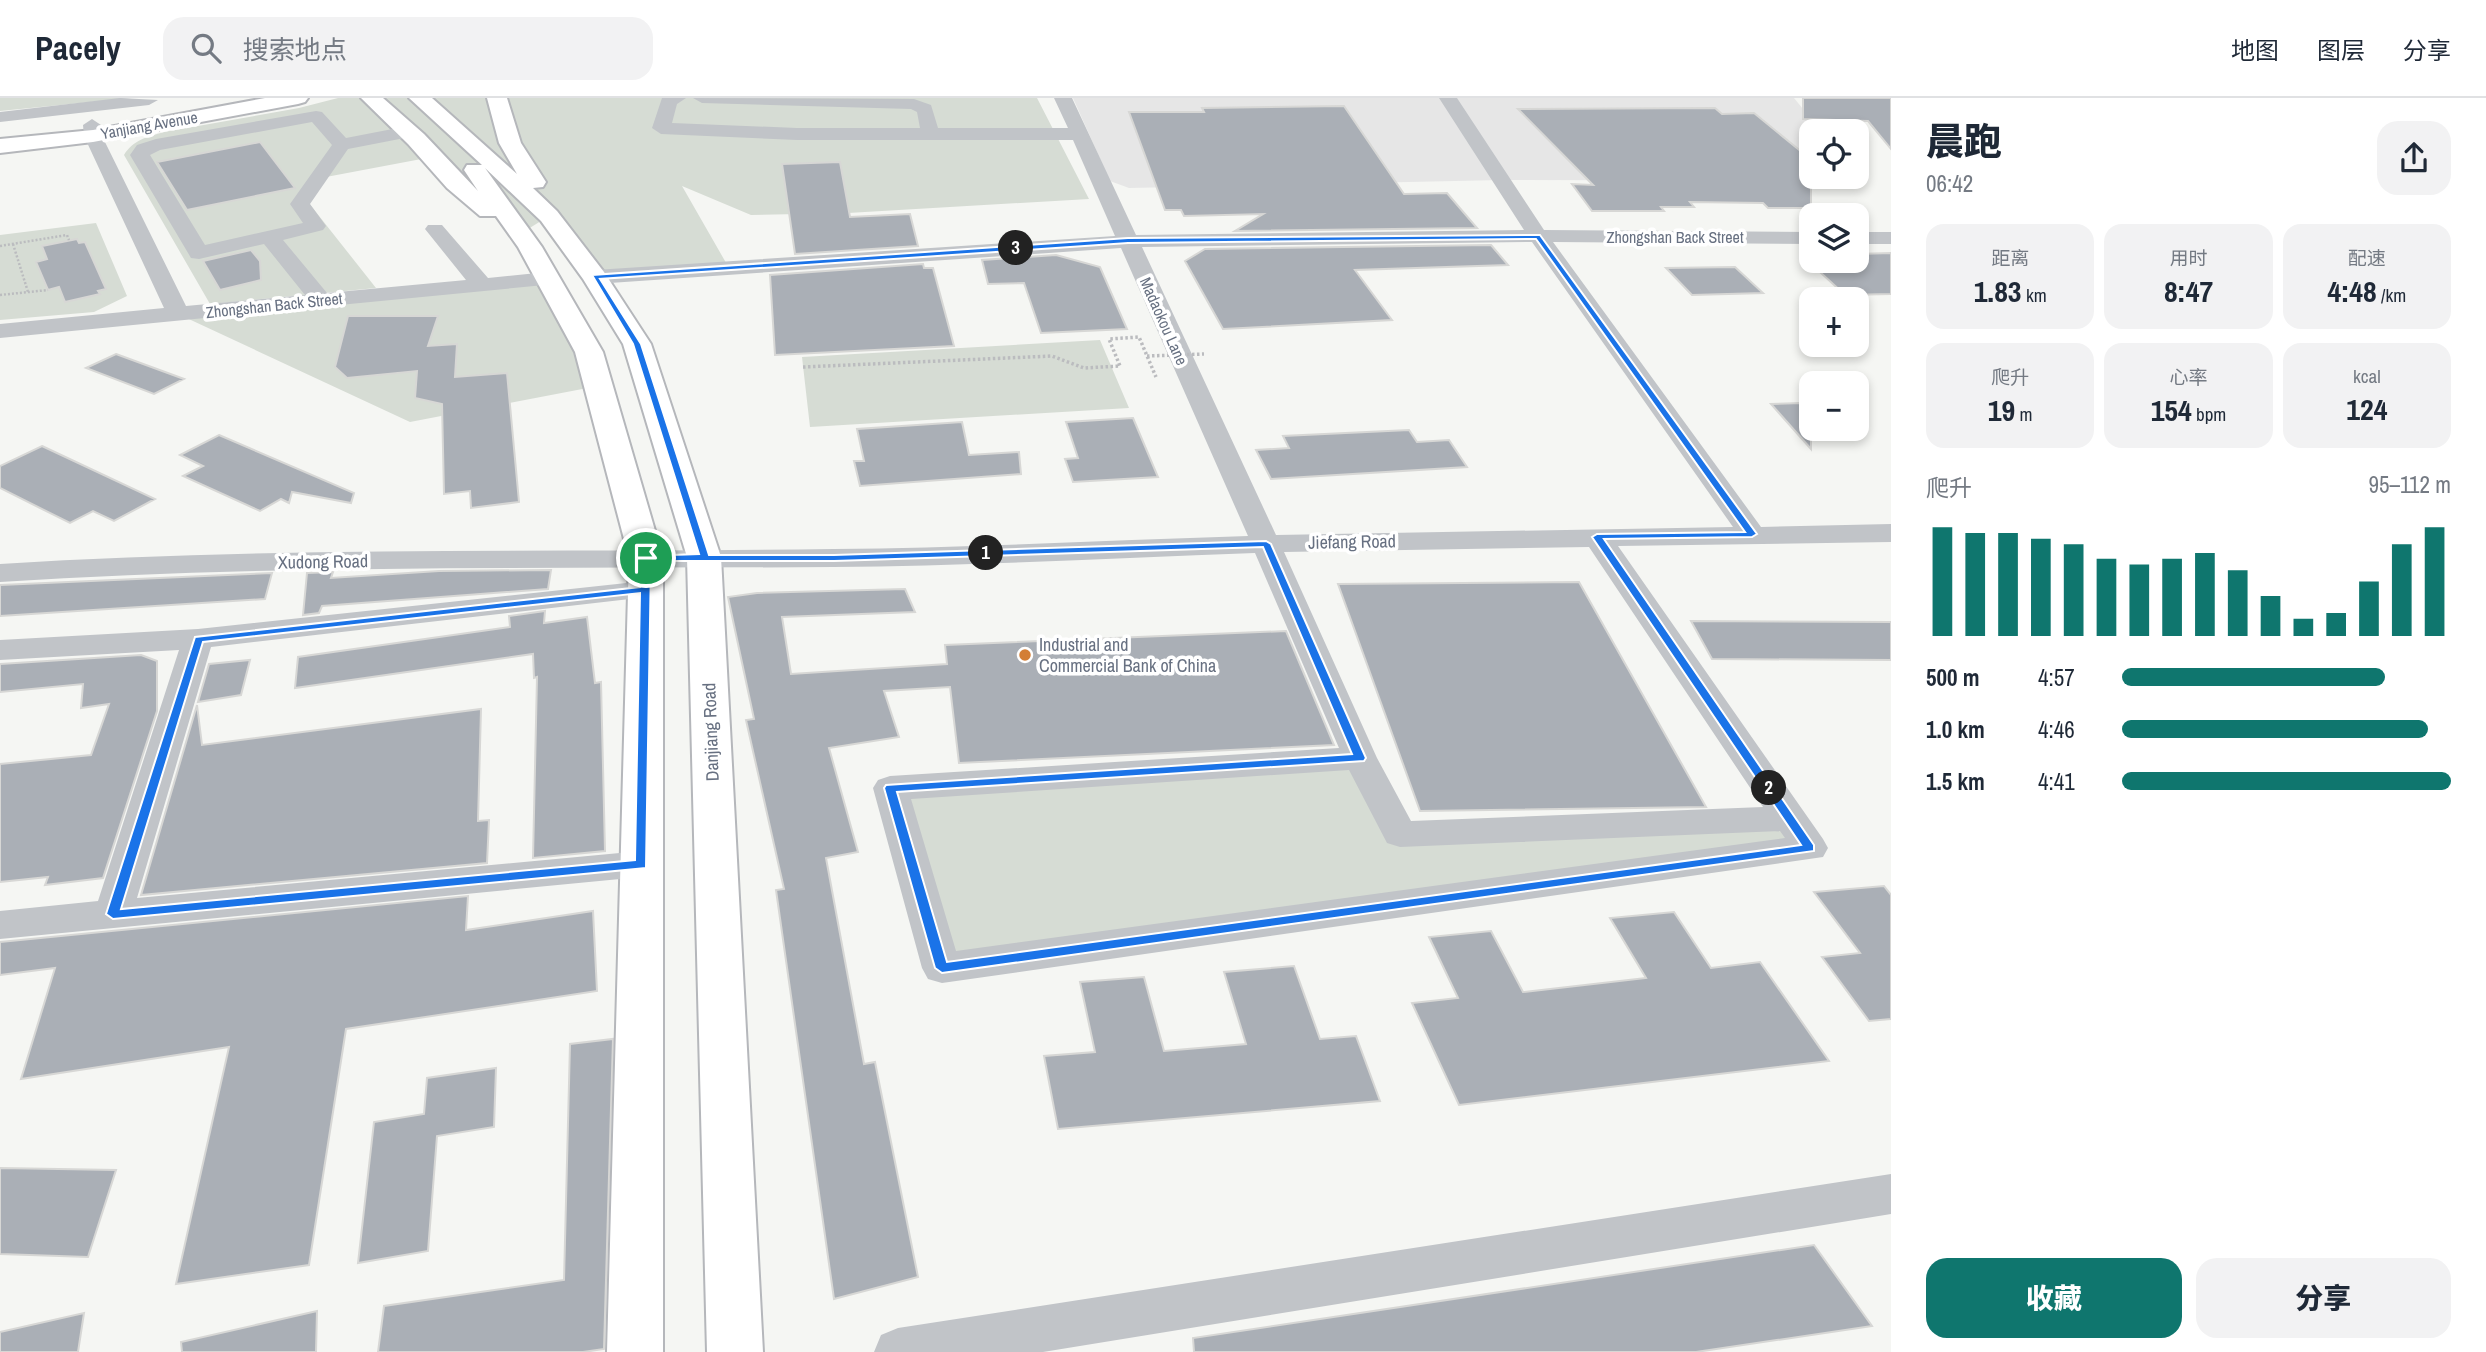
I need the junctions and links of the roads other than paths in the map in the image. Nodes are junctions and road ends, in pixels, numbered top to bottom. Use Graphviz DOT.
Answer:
graph roads {
  1 [pos="73,98"];
  2 [pos="246,98"];
  3 [pos="298,98"];
  4 [pos="371,98"];
  5 [pos="400,98"];
  6 [pos="419,98"];
  7 [pos="497,98"];
  8 [pos="677,98"];
  9 [pos="702,98"];
  10 [pos="1063,98"];
  11 [pos="1448,98"];
  12 [pos="149,100"];
  13 [pos="0,105"];
  14 [pos="0,117"];
  15 [pos="50,121"];
  16 [pos="92,131"];
  17 [pos="408,132"];
  18 [pos="930,134"];
  19 [pos="1080,134"];
  20 [pos="0,136"];
  21 [pos="342,145"];
  22 [pos="0,146"];
  23 [pos="491,174"];
  24 [pos="534,225"];
  25 [pos="435,229"];
  26 [pos="1538,236"];
  27 [pos="269,237"];
  28 [pos="1799,238"];
  29 [pos="1869,238"];
  30 [pos="1891,238"];
  31 [pos="1128,241"];
  32 [pos="595,277"];
  33 [pos="547,279"];
  34 [pos="482,285"];
  35 [pos="322,300"];
  36 [pos="178,314"];
  37 [pos="0,331"];
  38 [pos="1891,533"];
  39 [pos="1752,534"];
  40 [pos="1597,537"];
  41 [pos="1266,544"];
  42 [pos="704,556"];
  43 [pos="0,573"];
  44 [pos="645,574"];
  45 [pos="198,639"];
  46 [pos="0,650"];
  47 [pos="1358,755"];
  48 [pos="1789,818"];
  49 [pos="642,864"];
  50 [pos="113,914"];
  51 [pos="0,925"];
  52 [pos="1891,1194"];
  53 [pos="635,1352"];
  54 [pos="735,1352"];
  55 [pos="898,1352"];
  1 -- 13 [label="street"];
  2 -- 16 [label="main road, Yanjiang Avenue"];
  3 -- 16 [label="main road, Yanjiang Avenue"];
  4 -- 17 [label="main road"];
  5 -- 23 [label="main road"];
  6 -- 23 [label="main road"];
  7 -- 24 [label="main road"];
  8 -- 18 [label="street"];
  9 -- 18 [label="street"];
  10 -- 19 [label="street, Madaokou Lane"];
  11 -- 26 [label="street"];
  12 -- 15 [label="street"];
  14 -- 15 [label="street"];
  15 -- 16 [label="main road, Yanjiang Avenue"];
  15 -- 20 [label="main road, Yanjiang Avenue"];
  16 -- 22 [label="main road, Yanjiang Avenue"];
  16 -- 36 [label="street"];
  17 -- 21 [label="street"];
  17 -- 24 [label="main road"];
  18 -- 19 [label="street"];
  19 -- 31 [label="street, Madaokou Lane"];
  21 -- 27 [label="street"];
  21 -- 27 [label="street"];
  23 -- 24 [label="main road, Danjiang Road"];
  24 -- 32 [label="main road, Danjiang Road"];
  24 -- 33 [label="main road, Danjiang Road"];
  25 -- 34 [label="street"];
  26 -- 28 [label="street, Zhongshan Back Street"];
  26 -- 31 [label="street, Zhongshan Back Street"];
  26 -- 39 [label="street"];
  27 -- 35 [label="street"];
  29 -- 30 [label="street"];
  31 -- 32 [label="street, Zhongshan Back Street"];
  31 -- 41 [label="street, Madaokou Lane"];
  32 -- 42 [label="main road, Danjiang Road"];
  33 -- 34 [label="street, Zhongshan Back Street"];
  33 -- 44 [label="main road, Danjiang Road"];
  34 -- 35 [label="street, Zhongshan Back Street"];
  35 -- 36 [label="street, Zhongshan Back Street"];
  36 -- 37 [label="street, Zhongshan Back Street"];
  38 -- 39 [label="street, Jiefang Road"];
  39 -- 40 [label="street, Jiefang Road"];
  40 -- 41 [label="street, Jiefang Road"];
  40 -- 48 [label="street"];
  41 -- 42 [label="street, Jiefang Road"];
  41 -- 47 [label="street, Madaokou Lane"];
  42 -- 44 [label="street, Jiefang Road"];
  42 -- 54 [label="main road, Danjiang Road"];
  43 -- 44 [label="street, Xudong Road"];
  44 -- 45 [label="street"];
  44 -- 49 [label="main road, Danjiang Road"];
  45 -- 46 [label="street"];
  45 -- 50 [label="street"];
  47 -- 48 [label="street, Madaokou Lane"];
  47 -- 48 [label="street"];
  49 -- 50 [label="street"];
  49 -- 53 [label="main road, Danjiang Road"];
  50 -- 51 [label="street"];
  52 -- 55 [label="street"];
}
